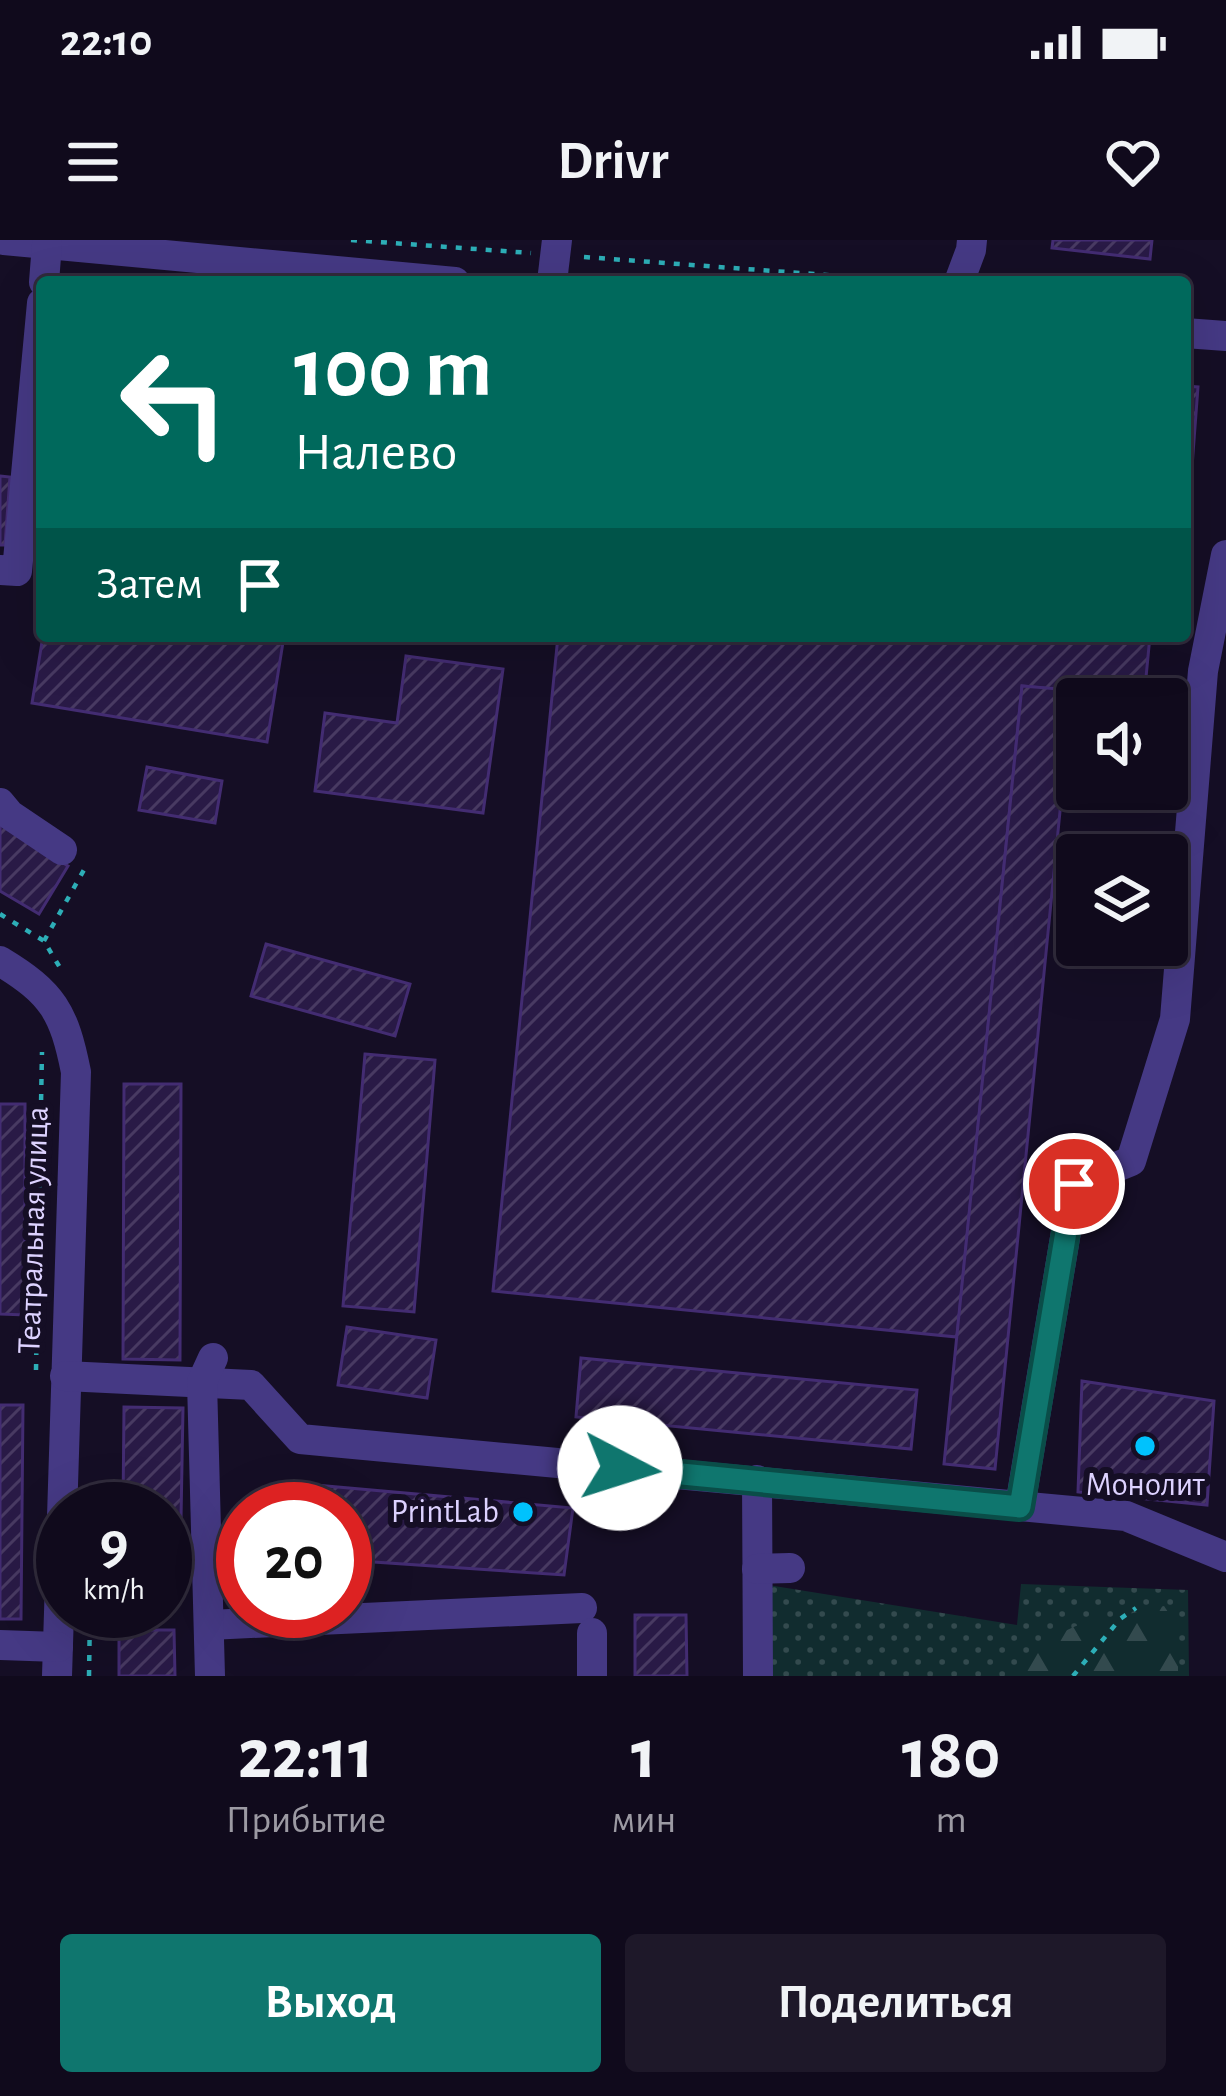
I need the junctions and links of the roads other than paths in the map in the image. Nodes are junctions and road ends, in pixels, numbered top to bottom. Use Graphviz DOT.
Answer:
graph roads {
  1 [pos="4,240"];
  2 [pos="966,241"];
  3 [pos="47,244"];
  4 [pos="142,247"];
  5 [pos="44,276"];
  6 [pos="401,276"];
  7 [pos="960,276"];
  8 [pos="1191,333"];
  9 [pos="1226,336"];
  10 [pos="36,367"];
  11 [pos="1226,555"];
  12 [pos="0,570"];
  13 [pos="0,802"];
  14 [pos="62,850"];
  15 [pos="0,961"];
  16 [pos="207,1370"];
  17 [pos="65,1376"];
  18 [pos="757,1480"];
  19 [pos="1020,1507"];
  20 [pos="1226,1557"];
  21 [pos="790,1568"];
  22 [pos="758,1569"];
  23 [pos="209,1625"];
  24 [pos="0,1645"];
  25 [pos="58,1662"];
  26 [pos="210,1676"];
  27 [pos="592,1676"];
  28 [pos="758,1676"];
  1 -- 3 [label="street"];
  2 -- 7 [label="street"];
  3 -- 4 [label="street"];
  3 -- 5 [label="street"];
  4 -- 6 [label="street"];
  8 -- 9 [label="street"];
  10 -- 12 [label="street"];
  11 -- 19 [label="street"];
  13 -- 14 [label="street"];
  15 -- 17 [label="street, Театральная улица"];
  16 -- 17 [label="street"];
  16 -- 18 [label="street"];
  16 -- 23 [label="street"];
  17 -- 25 [label="street, Театральная улица"];
  18 -- 19 [label="street"];
  18 -- 22 [label="street"];
  19 -- 20 [label="street"];
  21 -- 22 [label="street"];
  22 -- 28 [label="street"];
  23 -- 26 [label="street"];
  23 -- 27 [label="street"];
  24 -- 25 [label="street"];
}
